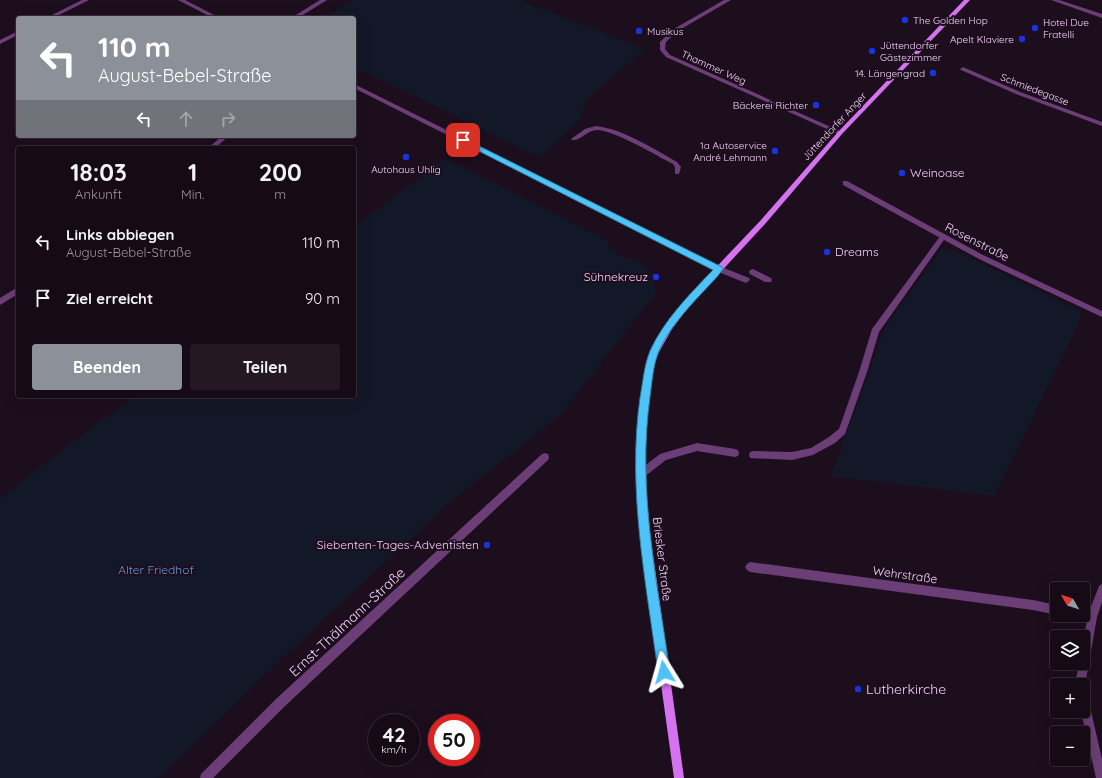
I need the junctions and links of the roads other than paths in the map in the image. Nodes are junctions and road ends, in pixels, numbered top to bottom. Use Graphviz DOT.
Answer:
graph roads {
  1 [pos="86,0"];
  2 [pos="181,0"];
  3 [pos="324,0"];
  4 [pos="728,0"];
  5 [pos="967,0"];
  6 [pos="1054,0"];
  7 [pos="53,16"];
  8 [pos="213,16"];
  9 [pos="297,16"];
  10 [pos="1102,16"];
  11 [pos="16,34"];
  12 [pos="0,42"];
  13 [pos="963,69"];
  14 [pos="356,87"];
  15 [pos="1102,124"];
  16 [pos="840,133"];
  17 [pos="224,138"];
  18 [pos="574,139"];
  19 [pos="214,146"];
  20 [pos="677,172"];
  21 [pos="845,183"];
  22 [pos="943,237"];
  23 [pos="719,269"];
  24 [pos="753,272"];
  25 [pos="746,280"];
  26 [pos="768,280"];
  27 [pos="16,291"];
  28 [pos="0,302"];
  29 [pos="1102,314"];
  30 [pos="735,453"];
  31 [pos="753,455"];
  32 [pos="545,457"];
  33 [pos="641,474"];
  34 [pos="750,567"];
  35 [pos="1102,589"];
  36 [pos="1050,609"];
  37 [pos="1090,611"];
  38 [pos="1086,622"];
  39 [pos="1081,678"];
  40 [pos="1088,718"];
  41 [pos="205,778"];
  42 [pos="679,778"];
  43 [pos="1101,778"];
  1 -- 7 [label="street"];
  2 -- 8 [label="street"];
  3 -- 9 [label="street"];
  4 -- 16 [label="street, Thammer Weg"];
  5 -- 16 [label="main road, Jüttendorfer Anger"];
  6 -- 10 [label="street"];
  11 -- 12 [label="street"];
  13 -- 15 [label="street, Schmiedegasse"];
  14 -- 23 [label="street"];
  16 -- 23 [label="main road, Jüttendorfer Anger"];
  17 -- 19 [label="street"];
  18 -- 20 [label="street"];
  21 -- 22 [label="street, Rosenstraße"];
  22 -- 29 [label="street, Rosenstraße"];
  22 -- 31 [label="street"];
  23 -- 25 [label="street"];
  23 -- 33 [label="main road, Briesker Straße"];
  24 -- 26 [label="street"];
  27 -- 28 [label="street"];
  30 -- 33 [label="street"];
  32 -- 41 [label="street, Ernst-Thälmann-Straße"];
  33 -- 42 [label="main road, Briesker Straße"];
  34 -- 36 [label="street, Wehrstraße"];
  35 -- 37 [label="street"];
  38 -- 39 [label="street"];
  40 -- 43 [label="street"];
}
